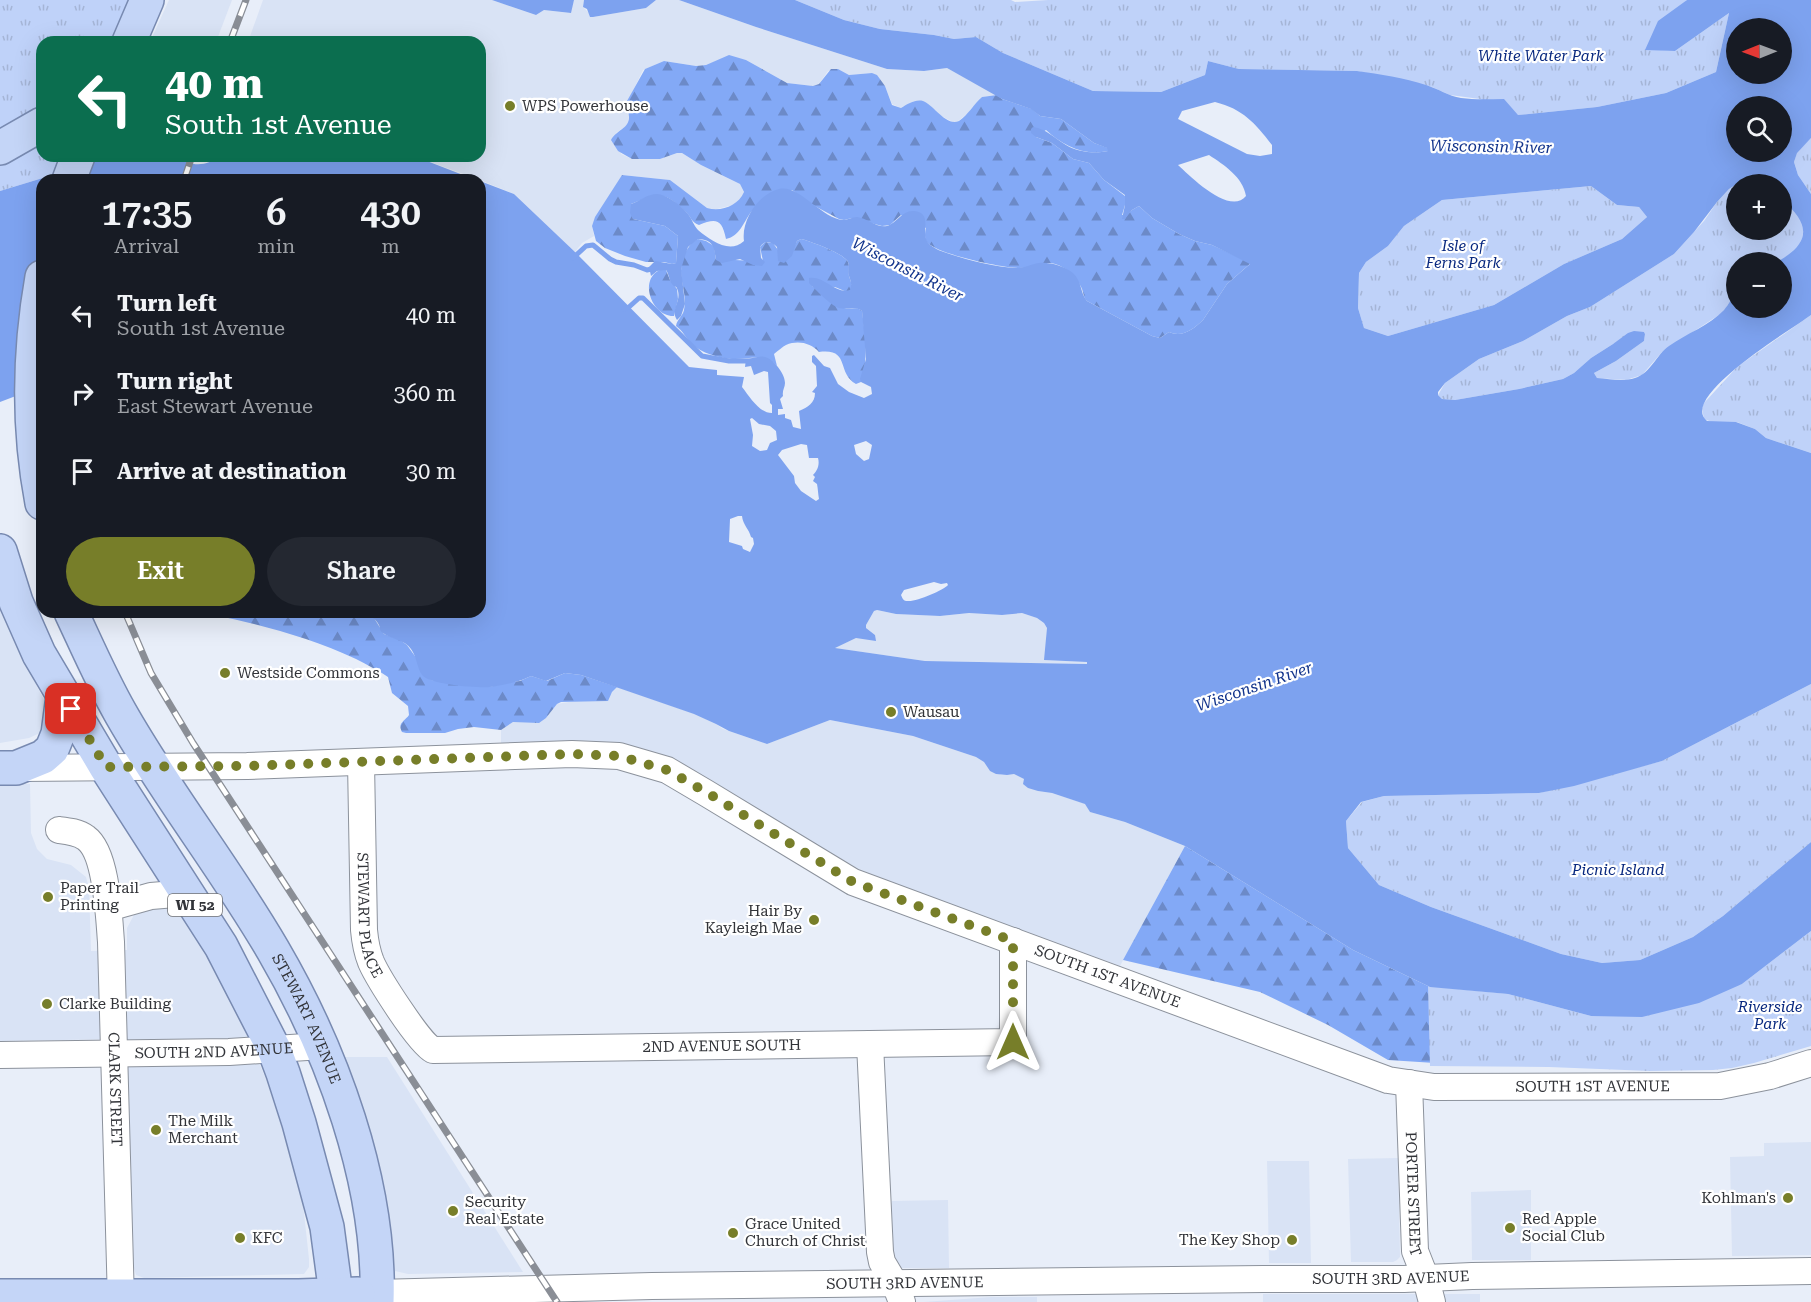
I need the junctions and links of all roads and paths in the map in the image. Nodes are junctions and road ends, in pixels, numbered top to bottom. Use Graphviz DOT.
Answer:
graph roads {
  1 [pos="147,0"];
  2 [pos="132,36"];
  3 [pos="36,127"];
  4 [pos="0,148"];
  5 [pos="36,308"];
  6 [pos="36,460"];
  7 [pos="0,551"];
  8 [pos="74,618"];
  9 [pos="63,696"];
  10 [pos="361,762"];
  11 [pos="106,767"];
  12 [pos="153,767"];
  13 [pos="8,768"];
  14 [pos="59,830"];
  15 [pos="187,893"];
  16 [pos="108,908"];
  17 [pos="1013,941"];
  18 [pos="870,1044"];
  19 [pos="322,1046"];
  20 [pos="274,1049"];
  21 [pos="432,1050"];
  22 [pos="0,1055"];
  23 [pos="114,1055"];
  24 [pos="1811,1063"];
  25 [pos="1409,1083"];
  26 [pos="1811,1271"];
  27 [pos="1429,1290"];
  28 [pos="898,1293"];
  29 [pos="0,1296"];
  30 [pos="336,1298"];
  31 [pos="377,1298"];
  32 [pos="121,1299"];
  1 -- 2 [label="main road"];
  3 -- 4 [label="main road"];
  5 -- 6 [label="main road"];
  7 -- 9 [label="main road, WI 52"];
  8 -- 12 [label="main road, WI 52"];
  9 -- 11 [label="main road, WI 52"];
  9 -- 13 [label="main road"];
  10 -- 12 [label="street, SOUTH 1ST AVENUE"];
  10 -- 17 [label="street, SOUTH 1ST AVENUE"];
  10 -- 21 [label="street, STEWART PLACE"];
  11 -- 12 [label="street, SOUTH 1ST AVENUE"];
  11 -- 13 [label="street, SOUTH 1ST AVENUE"];
  11 -- 15 [label="main road, WI 52"];
  12 -- 19 [label="main road, STEWART AVENUE / WI 52"];
  14 -- 16 [label="street, CLARK STREET"];
  15 -- 16 [label="street"];
  15 -- 20 [label="main road, WI 52"];
  16 -- 23 [label="street, CLARK STREET"];
  17 -- 18 [label="street, 2ND AVENUE SOUTH"];
  17 -- 25 [label="street, SOUTH 1ST AVENUE"];
  18 -- 21 [label="street, 2ND AVENUE SOUTH"];
  18 -- 28 [label="street"];
  19 -- 20 [label="street, SOUTH 2ND AVENUE"];
  19 -- 31 [label="main road, STEWART AVENUE / WI 52"];
  20 -- 23 [label="street, SOUTH 2ND AVENUE"];
  20 -- 30 [label="main road, WI 52"];
  22 -- 23 [label="street, SOUTH 2ND AVENUE"];
  23 -- 32 [label="street, CLARK STREET"];
  24 -- 25 [label="street, SOUTH 1ST AVENUE"];
  25 -- 27 [label="street, PORTER STREET"];
  26 -- 27 [label="street, SOUTH 3RD AVENUE"];
  27 -- 28 [label="street, SOUTH 3RD AVENUE"];
  28 -- 31 [label="street, SOUTH 3RD AVENUE"];
  29 -- 32 [label="main road, SOUTH 3RD AVENUE"];
  30 -- 31 [label="main road, SOUTH 3RD AVENUE"];
  30 -- 32 [label="main road, SOUTH 3RD AVENUE"];
}
